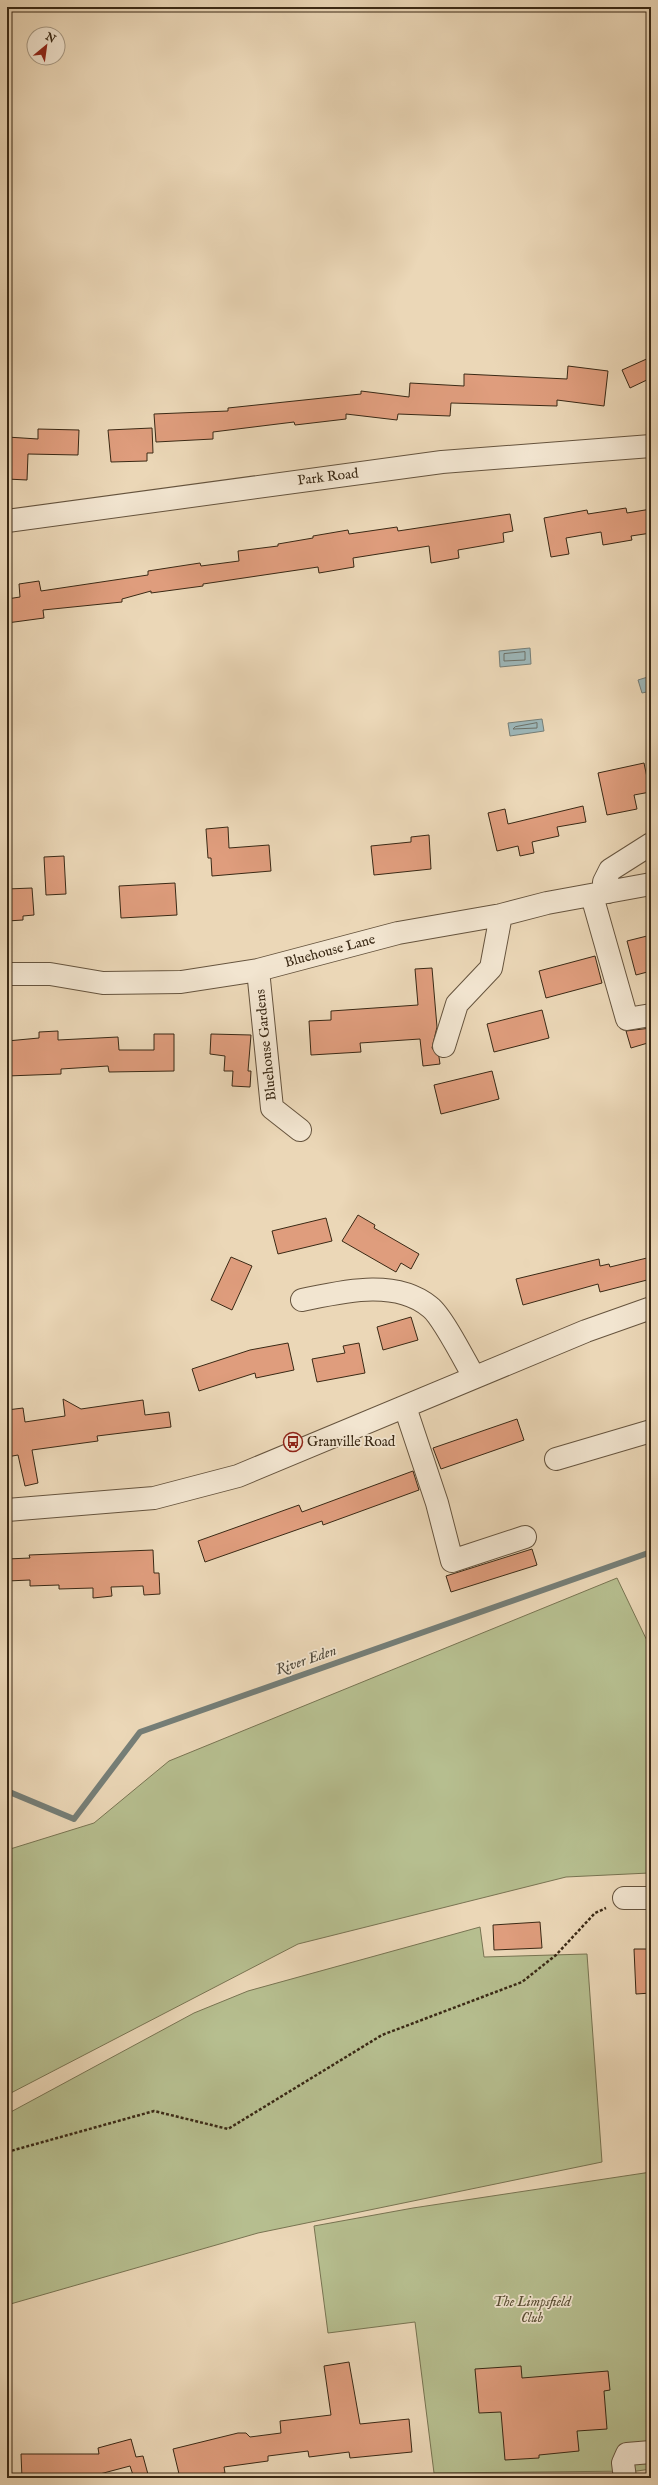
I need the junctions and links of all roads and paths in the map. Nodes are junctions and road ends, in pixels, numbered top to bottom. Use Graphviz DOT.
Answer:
graph roads {
  1 [pos="651,446"];
  2 [pos="7,521"];
  3 [pos="651,844"];
  4 [pos="651,884"];
  5 [pos="600,894"];
  6 [pos="501,915"];
  7 [pos="258,970"];
  8 [pos="7,974"];
  9 [pos="651,1015"];
  10 [pos="444,1046"];
  11 [pos="300,1130"];
  12 [pos="302,1300"];
  13 [pos="651,1308"];
  14 [pos="474,1377"];
  15 [pos="405,1407"];
  16 [pos="651,1431"];
  17 [pos="556,1459"];
  18 [pos="7,1510"];
  19 [pos="525,1537"];
  20 [pos="624,1898"];
  21 [pos="651,1898"];
  22 [pos="7,2152"];
  23 [pos="651,2452"];
  24 [pos="625,2478"];
  1 -- 2 [label="street, Park Road"];
  3 -- 5 [label="street"];
  4 -- 5 [label="street, Bluehouse Lane"];
  5 -- 6 [label="street, Bluehouse Lane"];
  5 -- 9 [label="street"];
  6 -- 7 [label="street, Bluehouse Lane"];
  6 -- 10 [label="street"];
  7 -- 8 [label="street, Bluehouse Lane"];
  7 -- 11 [label="street, Bluehouse Gardens"];
  12 -- 14 [label="street"];
  13 -- 14 [label="street"];
  14 -- 15 [label="street"];
  15 -- 18 [label="street"];
  15 -- 19 [label="street"];
  16 -- 17 [label="street"];
  20 -- 21 [label="street"];
  20 -- 22 [label="path"];
  23 -- 24 [label="street"];
}
